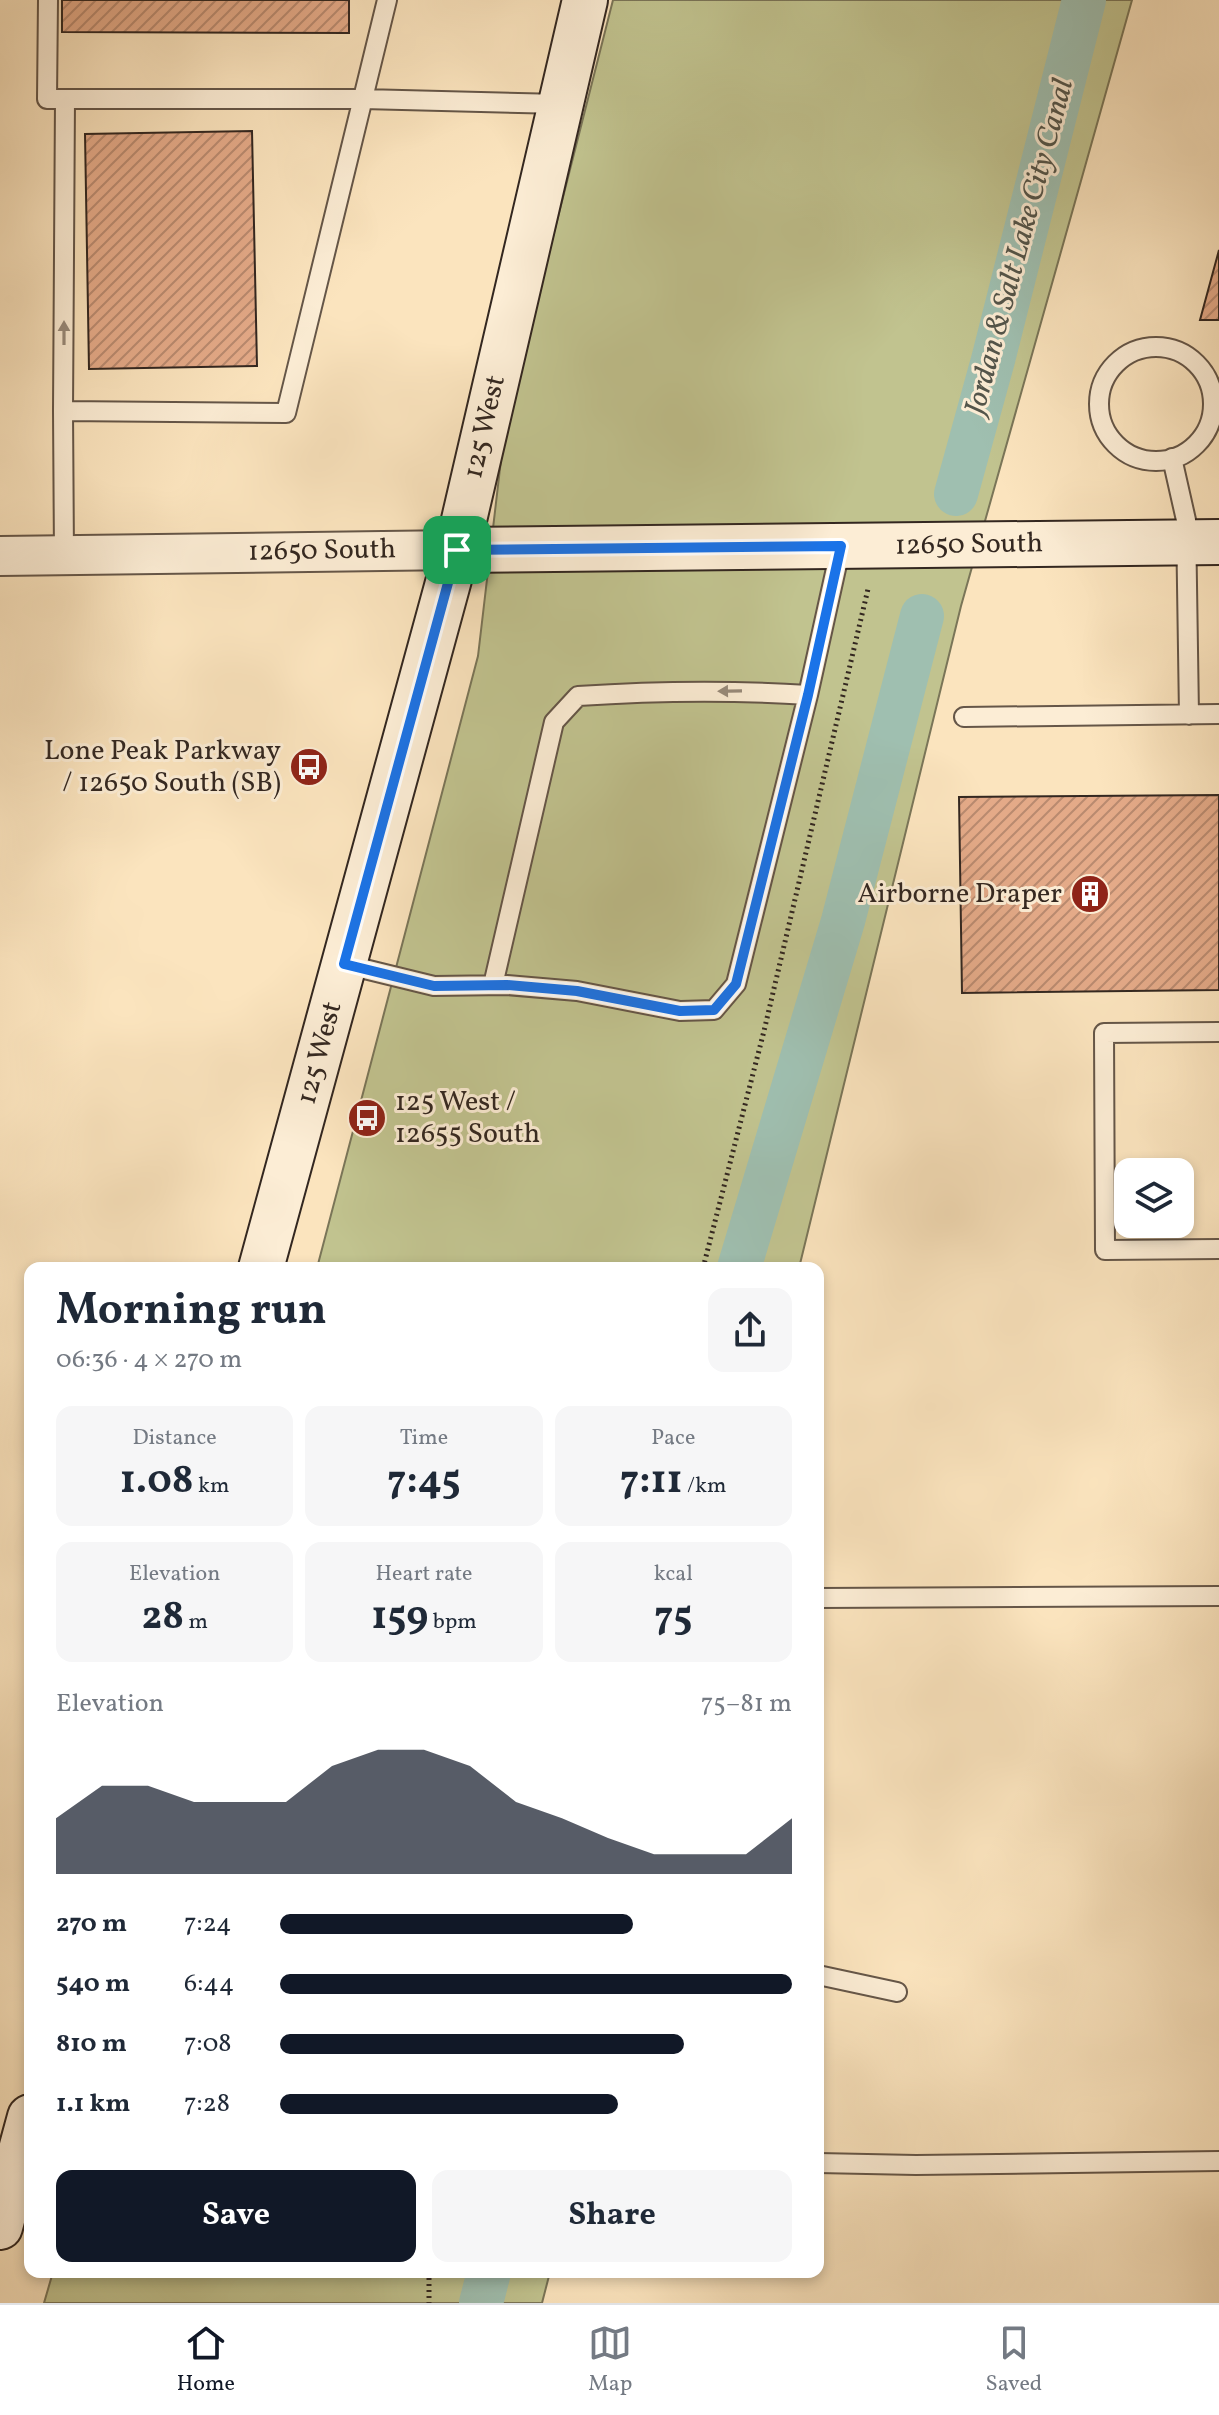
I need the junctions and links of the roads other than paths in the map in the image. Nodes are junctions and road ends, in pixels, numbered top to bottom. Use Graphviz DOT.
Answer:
graph roads {
  1 [pos="48,0"];
  2 [pos="387,0"];
  3 [pos="585,0"];
  4 [pos="65,99"];
  5 [pos="363,99"];
  6 [pos="561,104"];
  7 [pos="63,411"];
  8 [pos="1172,458"];
  9 [pos="1203,542"];
  10 [pos="860,546"];
  11 [pos="457,550"];
  12 [pos="64,555"];
  13 [pos="0,556"];
  14 [pos="808,695"];
  15 [pos="1219,714"];
  16 [pos="1189,715"];
  17 [pos="964,717"];
  18 [pos="344,964"];
  19 [pos="493,985"];
  20 [pos="1219,1032"];
  21 [pos="1219,1249"];
  22 [pos="263,1262"];
  23 [pos="1219,1596"];
  24 [pos="824,1598"];
  25 [pos="824,1976"];
  26 [pos="897,1992"];
  27 [pos="24,2139"];
  28 [pos="1219,2161"];
  29 [pos="824,2163"];
  30 [pos="0,2227"];
  1 -- 4 [label="lane"];
  2 -- 5 [label="lane"];
  3 -- 6 [label="main road, 125 West"];
  4 -- 5 [label="lane"];
  7 -- 4 [label="lane, one-way"];
  5 -- 6 [label="lane"];
  5 -- 7 [label="lane"];
  6 -- 11 [label="main road, 125 West"];
  7 -- 12 [label="lane"];
  8 -- 8 [label="lane"];
  8 -- 9 [label="lane"];
  9 -- 10 [label="main road, 12650 South"];
  9 -- 16 [label="lane"];
  10 -- 11 [label="main road, 12650 South"];
  10 -- 14 [label="lane"];
  11 -- 12 [label="street, 12650 South"];
  11 -- 18 [label="main road, 125 West"];
  12 -- 13 [label="street, 12650 South"];
  14 -- 19 [label="lane, one-way"];
  14 -- 19 [label="lane"];
  15 -- 16 [label="lane"];
  16 -- 17 [label="lane"];
  18 -- 19 [label="lane"];
  18 -- 22 [label="main road, 125 West"];
  20 -- 21 [label="lane"];
  23 -- 24 [label="lane"];
  25 -- 26 [label="lane"];
  27 -- 30 [label="main road"];
  28 -- 29 [label="lane"];
}
